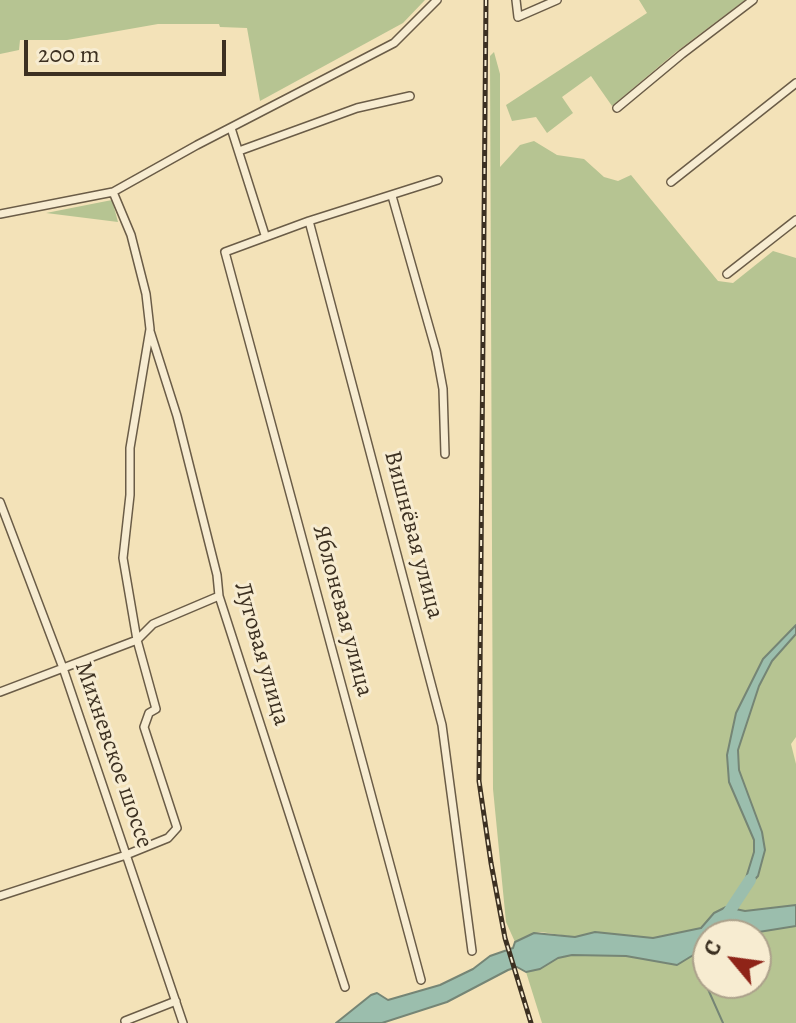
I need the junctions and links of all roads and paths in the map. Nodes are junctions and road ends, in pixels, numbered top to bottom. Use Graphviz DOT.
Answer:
graph roads {
  1 [pos="437,0"];
  2 [pos="516,0"];
  3 [pos="557,0"];
  4 [pos="753,0"];
  5 [pos="796,83"];
  6 [pos="410,96"];
  7 [pos="617,108"];
  8 [pos="231,128"];
  9 [pos="239,151"];
  10 [pos="438,180"];
  11 [pos="671,182"];
  12 [pos="113,192"];
  13 [pos="392,196"];
  14 [pos="0,214"];
  15 [pos="796,220"];
  16 [pos="309,221"];
  17 [pos="265,235"];
  18 [pos="727,274"];
  19 [pos="150,329"];
  20 [pos="445,454"];
  21 [pos="0,502"];
  22 [pos="219,596"];
  23 [pos="137,640"];
  24 [pos="63,668"];
  25 [pos="0,692"];
  26 [pos="126,855"];
  27 [pos="0,896"];
  28 [pos="472,951"];
  29 [pos="421,980"];
  30 [pos="345,987"];
  31 [pos="176,1001"];
  32 [pos="125,1021"];
  33 [pos="183,1023"];
  1 -- 8 [label="street"];
  2 -- 3 [label="street"];
  4 -- 7 [label="street"];
  5 -- 11 [label="street"];
  6 -- 9 [label="street"];
  8 -- 9 [label="street"];
  8 -- 12 [label="street"];
  9 -- 17 [label="street"];
  10 -- 13 [label="street"];
  12 -- 14 [label="street"];
  12 -- 19 [label="street"];
  13 -- 16 [label="street"];
  13 -- 20 [label="street"];
  15 -- 18 [label="street"];
  16 -- 17 [label="street"];
  16 -- 28 [label="street, Вишнёвая улица"];
  17 -- 29 [label="street, Яблоневая улица"];
  19 -- 22 [label="street, Луговая улица"];
  19 -- 23 [label="street"];
  21 -- 24 [label="street, Михневское шоссе"];
  22 -- 23 [label="street"];
  22 -- 30 [label="street, Луговая улица"];
  23 -- 24 [label="street"];
  23 -- 26 [label="street"];
  24 -- 25 [label="street"];
  24 -- 26 [label="street, Михневское шоссе"];
  26 -- 27 [label="street"];
  26 -- 31 [label="street, Михневское шоссе"];
  31 -- 32 [label="street"];
  31 -- 33 [label="street, Михневское шоссе"];
}
